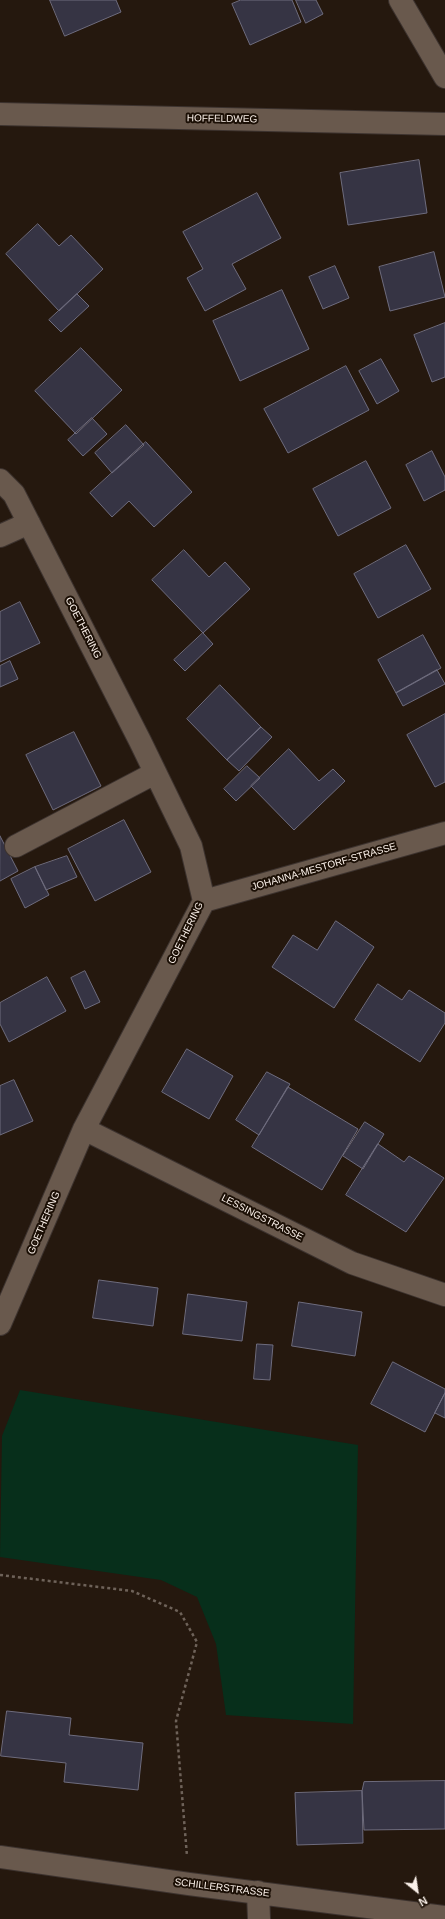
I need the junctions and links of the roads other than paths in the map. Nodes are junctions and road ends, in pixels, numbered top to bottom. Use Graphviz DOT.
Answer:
graph roads {
  1 [pos="400,0"];
  2 [pos="445,77"];
  3 [pos="0,114"];
  4 [pos="445,124"];
  5 [pos="0,480"];
  6 [pos="29,523"];
  7 [pos="0,536"];
  8 [pos="156,773"];
  9 [pos="445,833"];
  10 [pos="16,846"];
  11 [pos="204,901"];
  12 [pos="84,1129"];
  13 [pos="445,1296"];
  14 [pos="0,1324"];
  15 [pos="0,1857"];
  16 [pos="258,1892"];
  17 [pos="445,1917"];
  18 [pos="259,1919"];
  1 -- 2 [label="street"];
  3 -- 4 [label="street, HOFFELDWEG"];
  5 -- 6 [label="street, GOETHERING"];
  6 -- 7 [label="street"];
  6 -- 8 [label="street, GOETHERING"];
  8 -- 10 [label="street"];
  8 -- 11 [label="street, GOETHERING"];
  9 -- 11 [label="street, JOHANNA-MESTORF-STRASSE"];
  11 -- 12 [label="street, GOETHERING"];
  12 -- 13 [label="street, LESSINGSTRASSE"];
  12 -- 14 [label="street, GOETHERING"];
  15 -- 16 [label="street, SCHILLERSTRASSE"];
  16 -- 17 [label="street, SCHILLERSTRASSE"];
  16 -- 18 [label="street"];
}
